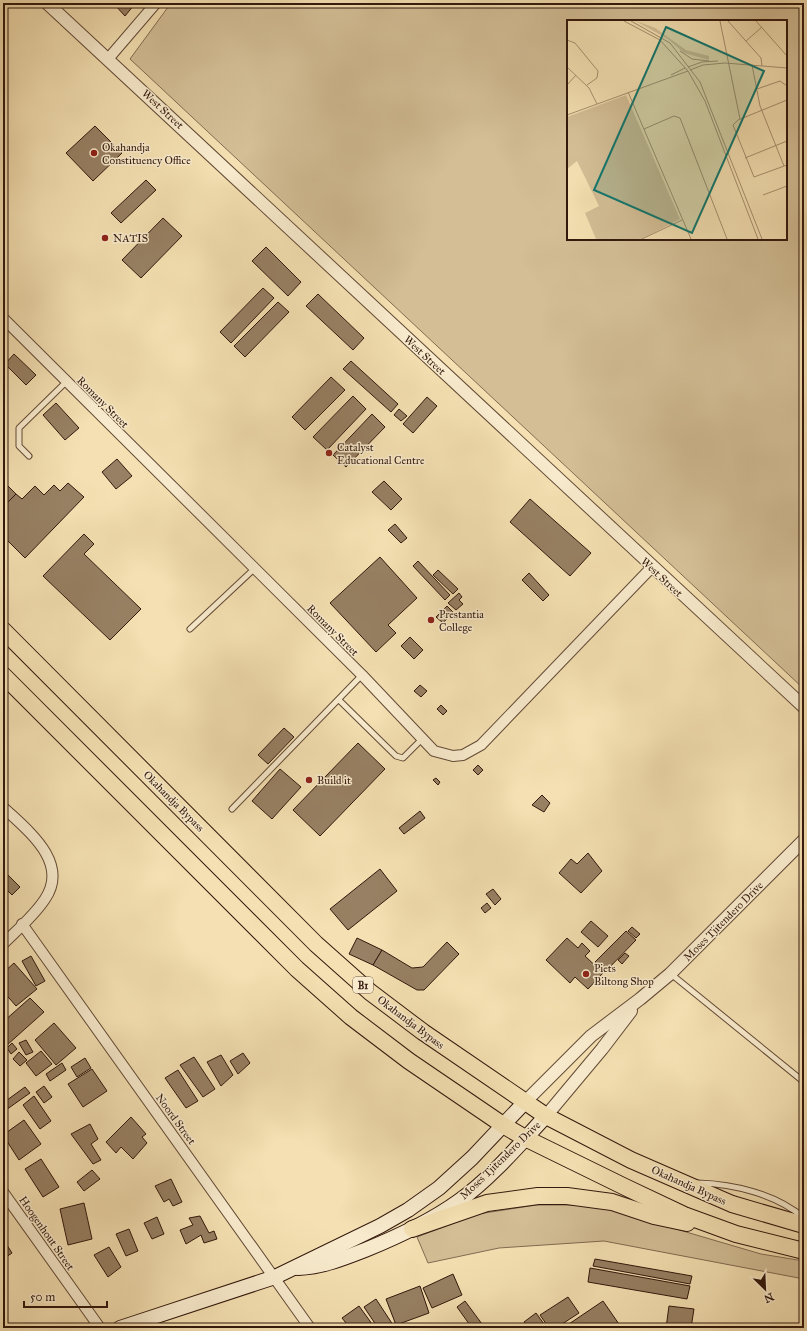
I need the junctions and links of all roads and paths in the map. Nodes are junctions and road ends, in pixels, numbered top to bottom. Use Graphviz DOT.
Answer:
graph roads {
  1 [pos="47,3"];
  2 [pos="156,3"];
  3 [pos="108,59"];
  4 [pos="3,318"];
  5 [pos="66,382"];
  6 [pos="29,456"];
  7 [pos="652,567"];
  8 [pos="254,569"];
  9 [pos="190,629"];
  10 [pos="3,630"];
  11 [pos="3,675"];
  12 [pos="362,675"];
  13 [pos="339,700"];
  14 [pos="804,707"];
  15 [pos="422,739"];
  16 [pos="3,807"];
  17 [pos="232,809"];
  18 [pos="804,840"];
  19 [pos="22,924"];
  20 [pos="3,944"];
  21 [pos="670,974"];
  22 [pos="640,999"];
  23 [pos="804,1082"];
  24 [pos="524,1103"];
  25 [pos="546,1116"];
  26 [pos="503,1125"];
  27 [pos="525,1138"];
  28 [pos="685,1182"];
  29 [pos="3,1192"];
  30 [pos="804,1218"];
  31 [pos="804,1225"];
  32 [pos="412,1229"];
  33 [pos="736,1234"];
  34 [pos="804,1251"];
  35 [pos="294,1269"];
  36 [pos="275,1277"];
  37 [pos="100,1328"];
  38 [pos="120,1328"];
  39 [pos="310,1328"];
  1 -- 3 [label="street, West Street"];
  2 -- 3 [label="street"];
  3 -- 7 [label="street, West Street"];
  4 -- 5 [label="street, Romany Street"];
  5 -- 6 [label="lane"];
  5 -- 8 [label="street, Romany Street"];
  7 -- 14 [label="street, West Street"];
  7 -- 15 [label="street, Romany Street"];
  8 -- 9 [label="lane"];
  8 -- 12 [label="street, Romany Street"];
  10 -- 24 [label="highway, Okahandja Bypass / B1"];
  11 -- 26 [label="highway"];
  12 -- 13 [label="lane"];
  12 -- 15 [label="street, Romany Street"];
  13 -- 15 [label="lane"];
  13 -- 17 [label="lane"];
  16 -- 19 [label="street"];
  18 -- 21 [label="street, Moses Tjitendero Drive"];
  19 -- 20 [label="street"];
  19 -- 36 [label="street, Noord Street"];
  21 -- 22 [label="street, Moses Tjitendero Drive"];
  21 -- 23 [label="lane"];
  22 -- 24 [label="street, Moses Tjitendero Drive"];
  22 -- 25 [label="street, Moses Tjitendero Drive"];
  24 -- 25 [label="highway, Okahandja Bypass / B1"];
  24 -- 26 [label="main road, Moses Tjitendero Drive"];
  25 -- 27 [label="main road, Moses Tjitendero Drive"];
  25 -- 28 [label="highway, Okahandja Bypass / B1"];
  26 -- 27 [label="highway"];
  26 -- 35 [label="main road, Moses Tjitendero Drive"];
  27 -- 32 [label="main road, Moses Tjitendero Drive"];
  27 -- 33 [label="highway"];
  28 -- 30 [label="lane"];
  28 -- 31 [label="highway, Okahandja Bypass / B1"];
  29 -- 37 [label="street, Hoogenhout Street"];
  32 -- 33 [label="highway"];
  32 -- 35 [label="main road, Moses Tjitendero Drive"];
  33 -- 34 [label="highway"];
  35 -- 36 [label="main road, Moses Tjitendero Drive"];
  36 -- 38 [label="main road, Moses Tjitendero Drive"];
  36 -- 39 [label="street, Noord Street"];
}
